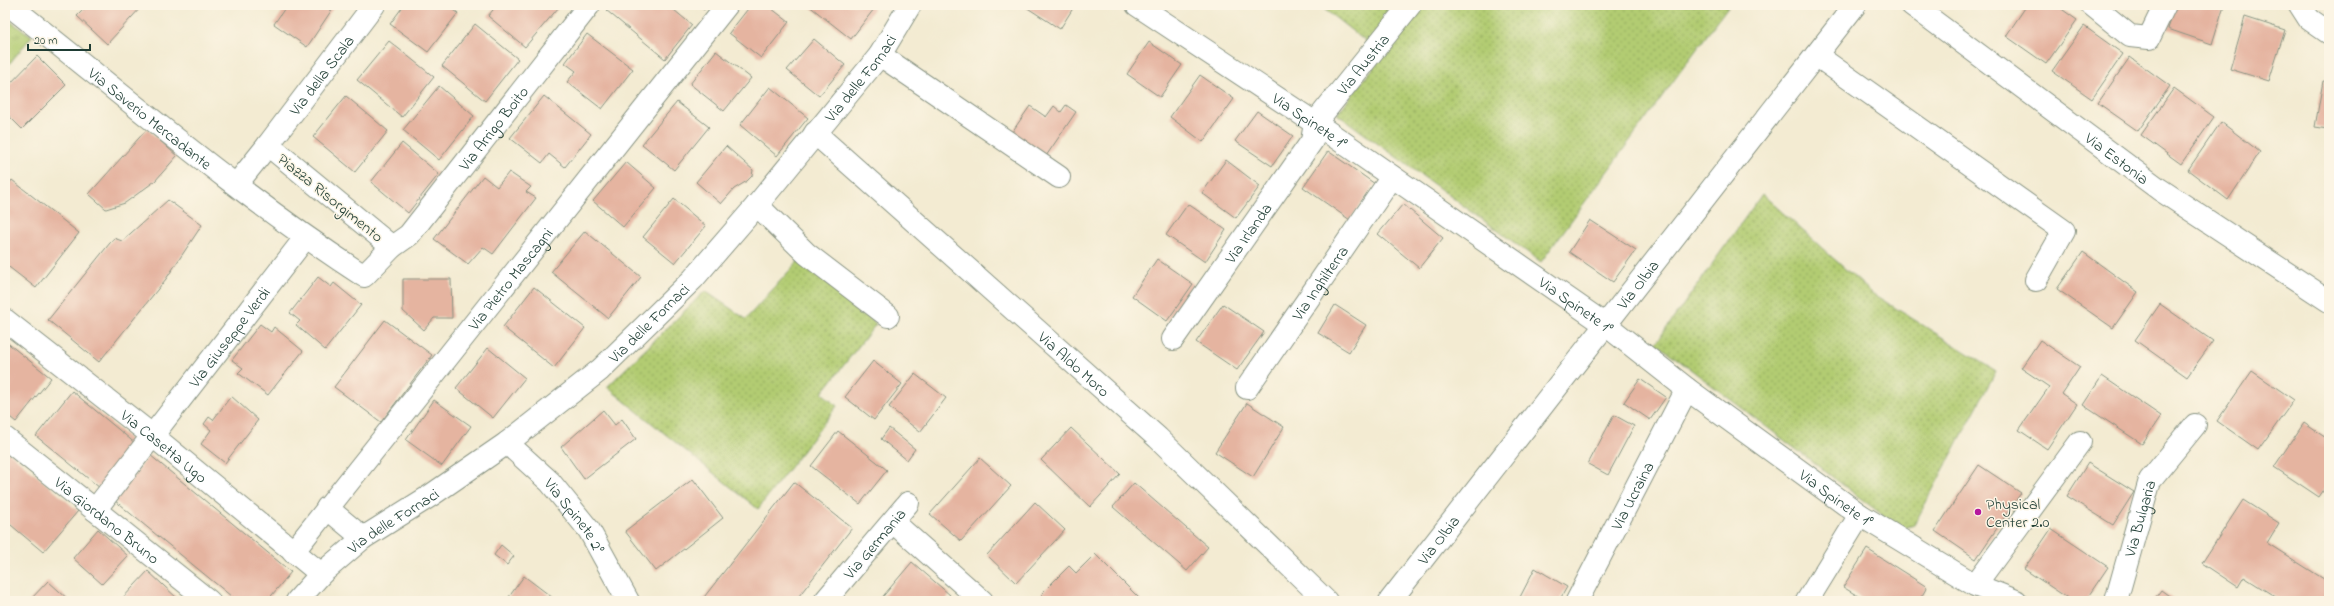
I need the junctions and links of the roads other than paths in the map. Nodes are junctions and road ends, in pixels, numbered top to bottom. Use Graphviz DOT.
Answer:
graph roads {
  1 [pos="9,5"];
  2 [pos="374,5"];
  3 [pos="589,5"];
  4 [pos="727,5"];
  5 [pos="910,5"];
  6 [pos="1137,5"];
  7 [pos="1410,5"];
  8 [pos="1855,5"];
  9 [pos="1912,5"];
  10 [pos="2092,5"];
  11 [pos="2165,5"];
  12 [pos="2307,10"];
  13 [pos="2329,33"];
  14 [pos="880,55"];
  15 [pos="1816,55"];
  16 [pos="1315,123"];
  17 [pos="815,133"];
  18 [pos="268,145"];
  19 [pos="1059,177"];
  20 [pos="1392,177"];
  21 [pos="236,185"];
  22 [pos="756,205"];
  23 [pos="305,238"];
  24 [pos="392,246"];
  25 [pos="2036,280"];
  26 [pos="2329,301"];
  27 [pos="888,316"];
  28 [pos="5,320"];
  29 [pos="1606,325"];
  30 [pos="1173,339"];
  31 [pos="1247,388"];
  32 [pos="1687,389"];
  33 [pos="2195,425"];
  34 [pos="153,436"];
  35 [pos="5,438"];
  36 [pos="2080,442"];
  37 [pos="507,443"];
  38 [pos="908,503"];
  39 [pos="327,508"];
  40 [pos="95,510"];
  41 [pos="1860,515"];
  42 [pos="893,522"];
  43 [pos="363,538"];
  44 [pos="293,552"];
  45 [pos="321,574"];
  46 [pos="1975,584"];
  47 [pos="209,601"];
  48 [pos="297,601"];
  49 [pos="628,601"];
  50 [pos="825,601"];
  51 [pos="982,601"];
  52 [pos="1326,601"];
  53 [pos="1390,601"];
  54 [pos="1576,601"];
  55 [pos="1807,601"];
  56 [pos="2016,601"];
  57 [pos="2116,601"];
  1 -- 21 [label="street, Via Saverio Mercadante"];
  2 -- 18 [label="street, Via della Scala"];
  3 -- 24 [label="street, Via Arrigo Boito"];
  4 -- 39 [label="street, Via Pietro Mascagni"];
  5 -- 14 [label="street, Via delle Fornaci"];
  6 -- 16 [label="street, Via Spinete 1°"];
  7 -- 16 [label="street, Via Austria"];
  8 -- 15 [label="street, Via Olbia"];
  9 -- 26 [label="street, Via Estonia"];
  10 -- 11 [label="street"];
  12 -- 13 [label="street"];
  14 -- 17 [label="street, Via delle Fornaci"];
  14 -- 19 [label="street"];
  15 -- 25 [label="street"];
  15 -- 29 [label="street, Via Olbia"];
  16 -- 20 [label="street, Via Spinete 1°"];
  16 -- 30 [label="street, Via Irlanda"];
  17 -- 22 [label="street, Via delle Fornaci"];
  17 -- 52 [label="street, Via Aldo Moro"];
  18 -- 21 [label="street, Piazza Risorgimento"];
  18 -- 24 [label="street, Piazza Risorgimento"];
  20 -- 29 [label="street, Via Spinete 1°"];
  20 -- 31 [label="street, Via Inghilterra"];
  21 -- 23 [label="street, Piazza Risorgimento"];
  22 -- 27 [label="street"];
  22 -- 37 [label="street, Via delle Fornaci"];
  23 -- 24 [label="street, Piazza Risorgimento"];
  23 -- 34 [label="street, Via Giuseppe Verdi"];
  28 -- 34 [label="street, Via Casetta Ugo"];
  29 -- 32 [label="street, Via Spinete 1°"];
  29 -- 53 [label="street, Via Olbia"];
  32 -- 41 [label="street, Via Spinete 1°"];
  32 -- 54 [label="street, Via Ucraina"];
  33 -- 57 [label="street, Via Bulgaria"];
  34 -- 40 [label="street, Via Giuseppe Verdi"];
  34 -- 44 [label="street, Via Casetta Ugo"];
  35 -- 40 [label="street, Via Giordano Bruno"];
  36 -- 46 [label="street"];
  37 -- 43 [label="street, Via delle Fornaci"];
  37 -- 49 [label="street, Via Spinete 2°"];
  38 -- 42 [label="street, Via Germania"];
  39 -- 43 [label="street"];
  39 -- 44 [label="street, Via Pietro Mascagni"];
  40 -- 47 [label="street, Via Giordano Bruno"];
  41 -- 46 [label="street, Via Spinete 1°"];
  41 -- 55 [label="street"];
  42 -- 50 [label="street, Via Germania"];
  42 -- 51 [label="street"];
  43 -- 45 [label="street, Via delle Fornaci"];
  44 -- 45 [label="street, Via Casetta Ugo"];
  45 -- 48 [label="street, Via delle Fornaci"];
  46 -- 56 [label="street, Via Spinete 1°"];
}
